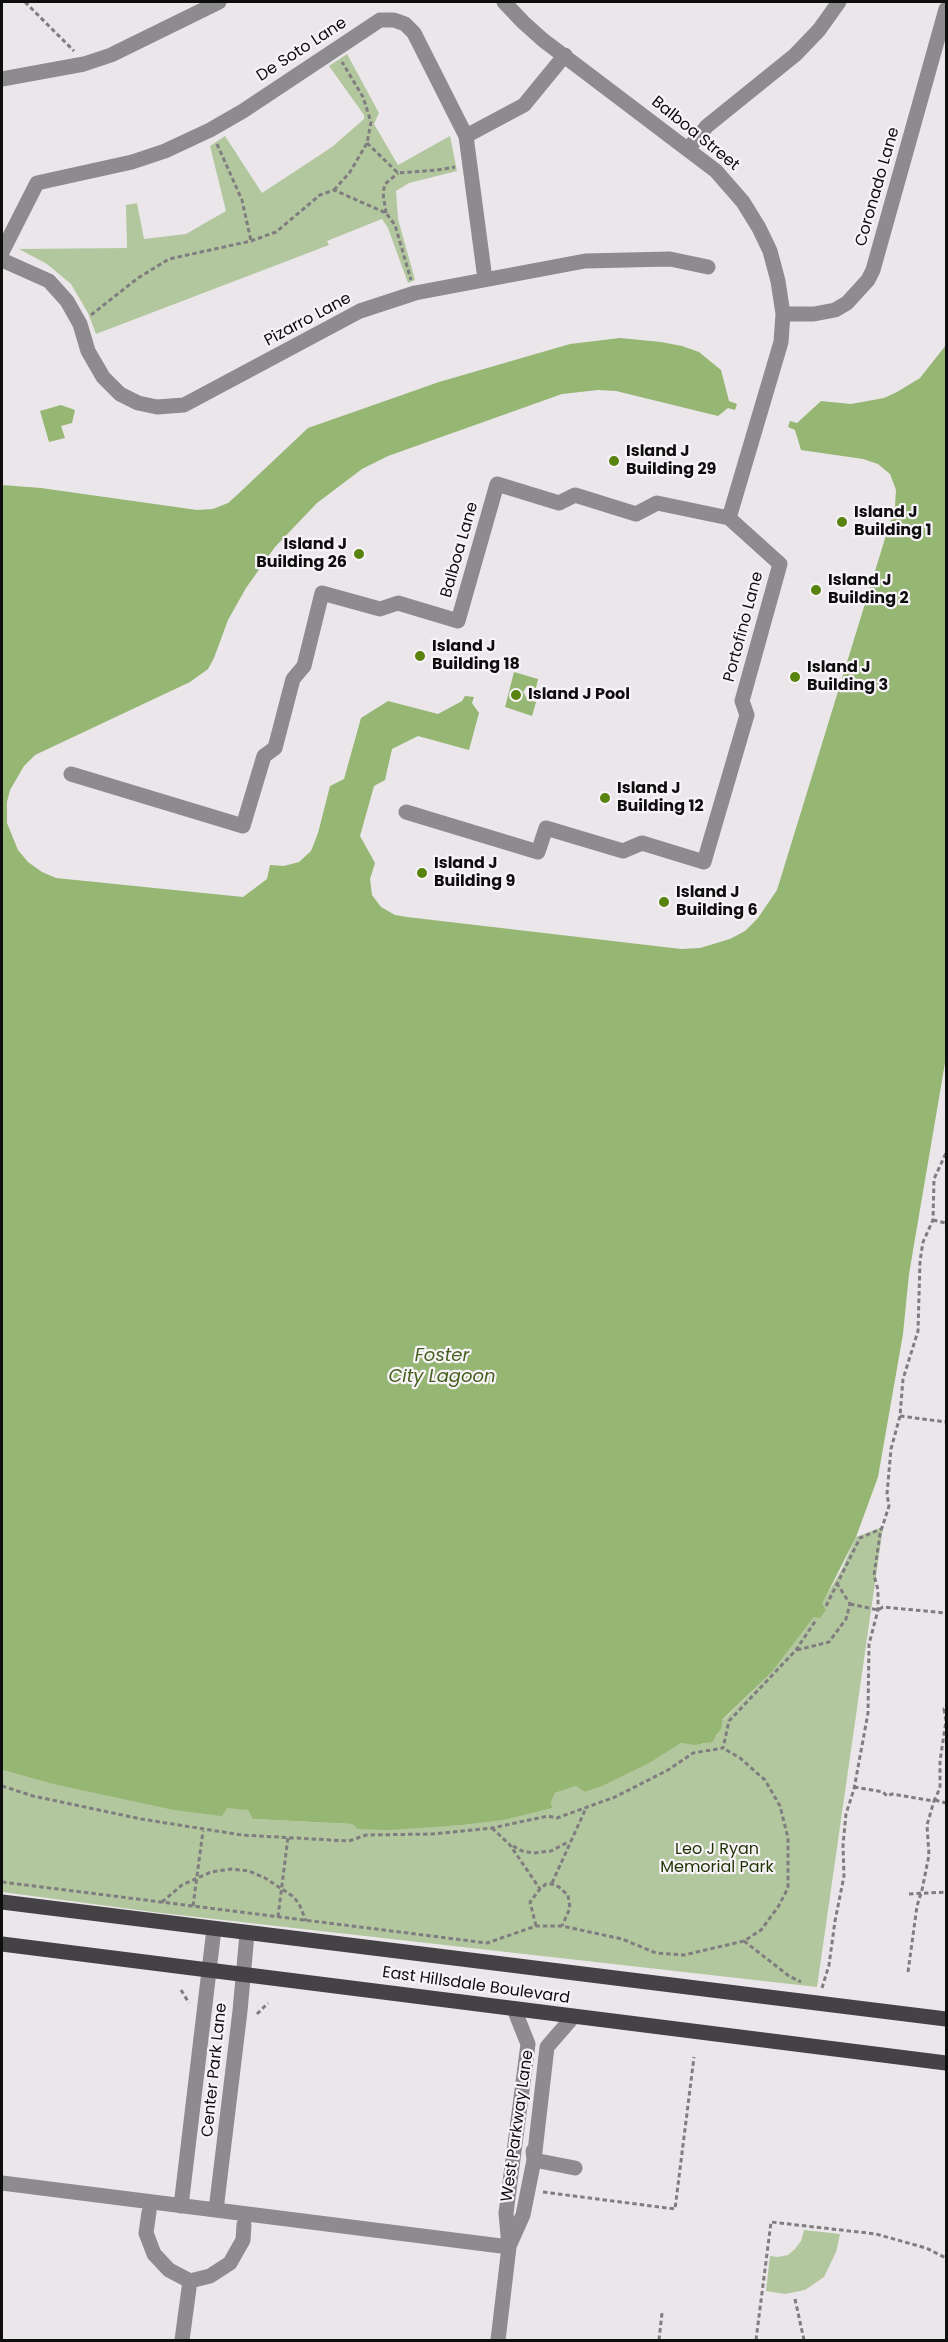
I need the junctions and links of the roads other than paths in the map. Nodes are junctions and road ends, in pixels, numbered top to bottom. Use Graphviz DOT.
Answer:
graph roads {
  1 [pos="219,2"];
  2 [pos="504,2"];
  3 [pos="839,2"];
  4 [pos="946,9"];
  5 [pos="565,55"];
  6 [pos="2,79"];
  7 [pos="466,136"];
  8 [pos="688,149"];
  9 [pos="2,252"];
  10 [pos="2,260"];
  11 [pos="708,267"];
  12 [pos="485,279"];
  13 [pos="783,314"];
  14 [pos="729,518"];
  15 [pos="71,774"];
  16 [pos="406,812"];
  17 [pos="2,1902"];
  18 [pos="214,1929"];
  19 [pos="247,1934"];
  20 [pos="2,1944"];
  21 [pos="209,1970"];
  22 [pos="242,1974"];
  23 [pos="514,2009"];
  24 [pos="573,2017"];
  25 [pos="946,2019"];
  26 [pos="946,2063"];
  27 [pos="522,2089"];
  28 [pos="534,2160"];
  29 [pos="575,2168"];
  30 [pos="2,2183"];
  31 [pos="181,2206"];
  32 [pos="216,2210"];
  33 [pos="149,2212"];
  34 [pos="244,2225"];
  35 [pos="509,2247"];
  36 [pos="190,2281"];
  37 [pos="182,2340"];
  38 [pos="498,2340"];
  1 -- 6 [label="street"];
  2 -- 5 [label="street, Balboa Street"];
  3 -- 8 [label="street"];
  4 -- 13 [label="street, Coronado Lane"];
  5 -- 7 [label="street"];
  5 -- 8 [label="street, Balboa Street"];
  7 -- 9 [label="street, De Soto Lane"];
  7 -- 12 [label="street, De Soto Lane"];
  8 -- 13 [label="street, Balboa Street"];
  10 -- 12 [label="street, Pizarro Lane"];
  11 -- 12 [label="street, Pizarro Lane"];
  13 -- 14 [label="street, Balboa Street"];
  14 -- 15 [label="street, Balboa Lane"];
  14 -- 16 [label="street, Portofino Lane"];
  17 -- 18 [label="main road, East Hillsdale Boulevard"];
  18 -- 19 [label="main road, East Hillsdale Boulevard"];
  18 -- 21 [label="street, Center Park Lane"];
  19 -- 22 [label="street, Center Park Lane"];
  19 -- 25 [label="main road, East Hillsdale Boulevard"];
  20 -- 21 [label="main road, East Hillsdale Boulevard"];
  21 -- 22 [label="main road, East Hillsdale Boulevard"];
  21 -- 31 [label="street, Center Park Lane"];
  22 -- 23 [label="main road, East Hillsdale Boulevard"];
  22 -- 32 [label="street, Center Park Lane"];
  23 -- 24 [label="main road, East Hillsdale Boulevard"];
  23 -- 27 [label="street, West Parkway Lane"];
  24 -- 26 [label="main road, East Hillsdale Boulevard"];
  24 -- 28 [label="street, West Parkway Lane"];
  27 -- 28 [label="street"];
  27 -- 35 [label="street, West Parkway Lane"];
  28 -- 29 [label="street"];
  28 -- 35 [label="street, West Parkway Lane"];
  30 -- 31 [label="street"];
  31 -- 32 [label="street"];
  32 -- 35 [label="street"];
  33 -- 36 [label="street"];
  34 -- 36 [label="street"];
  35 -- 38 [label="street, West Parkway Lane"];
  36 -- 37 [label="street"];
}
